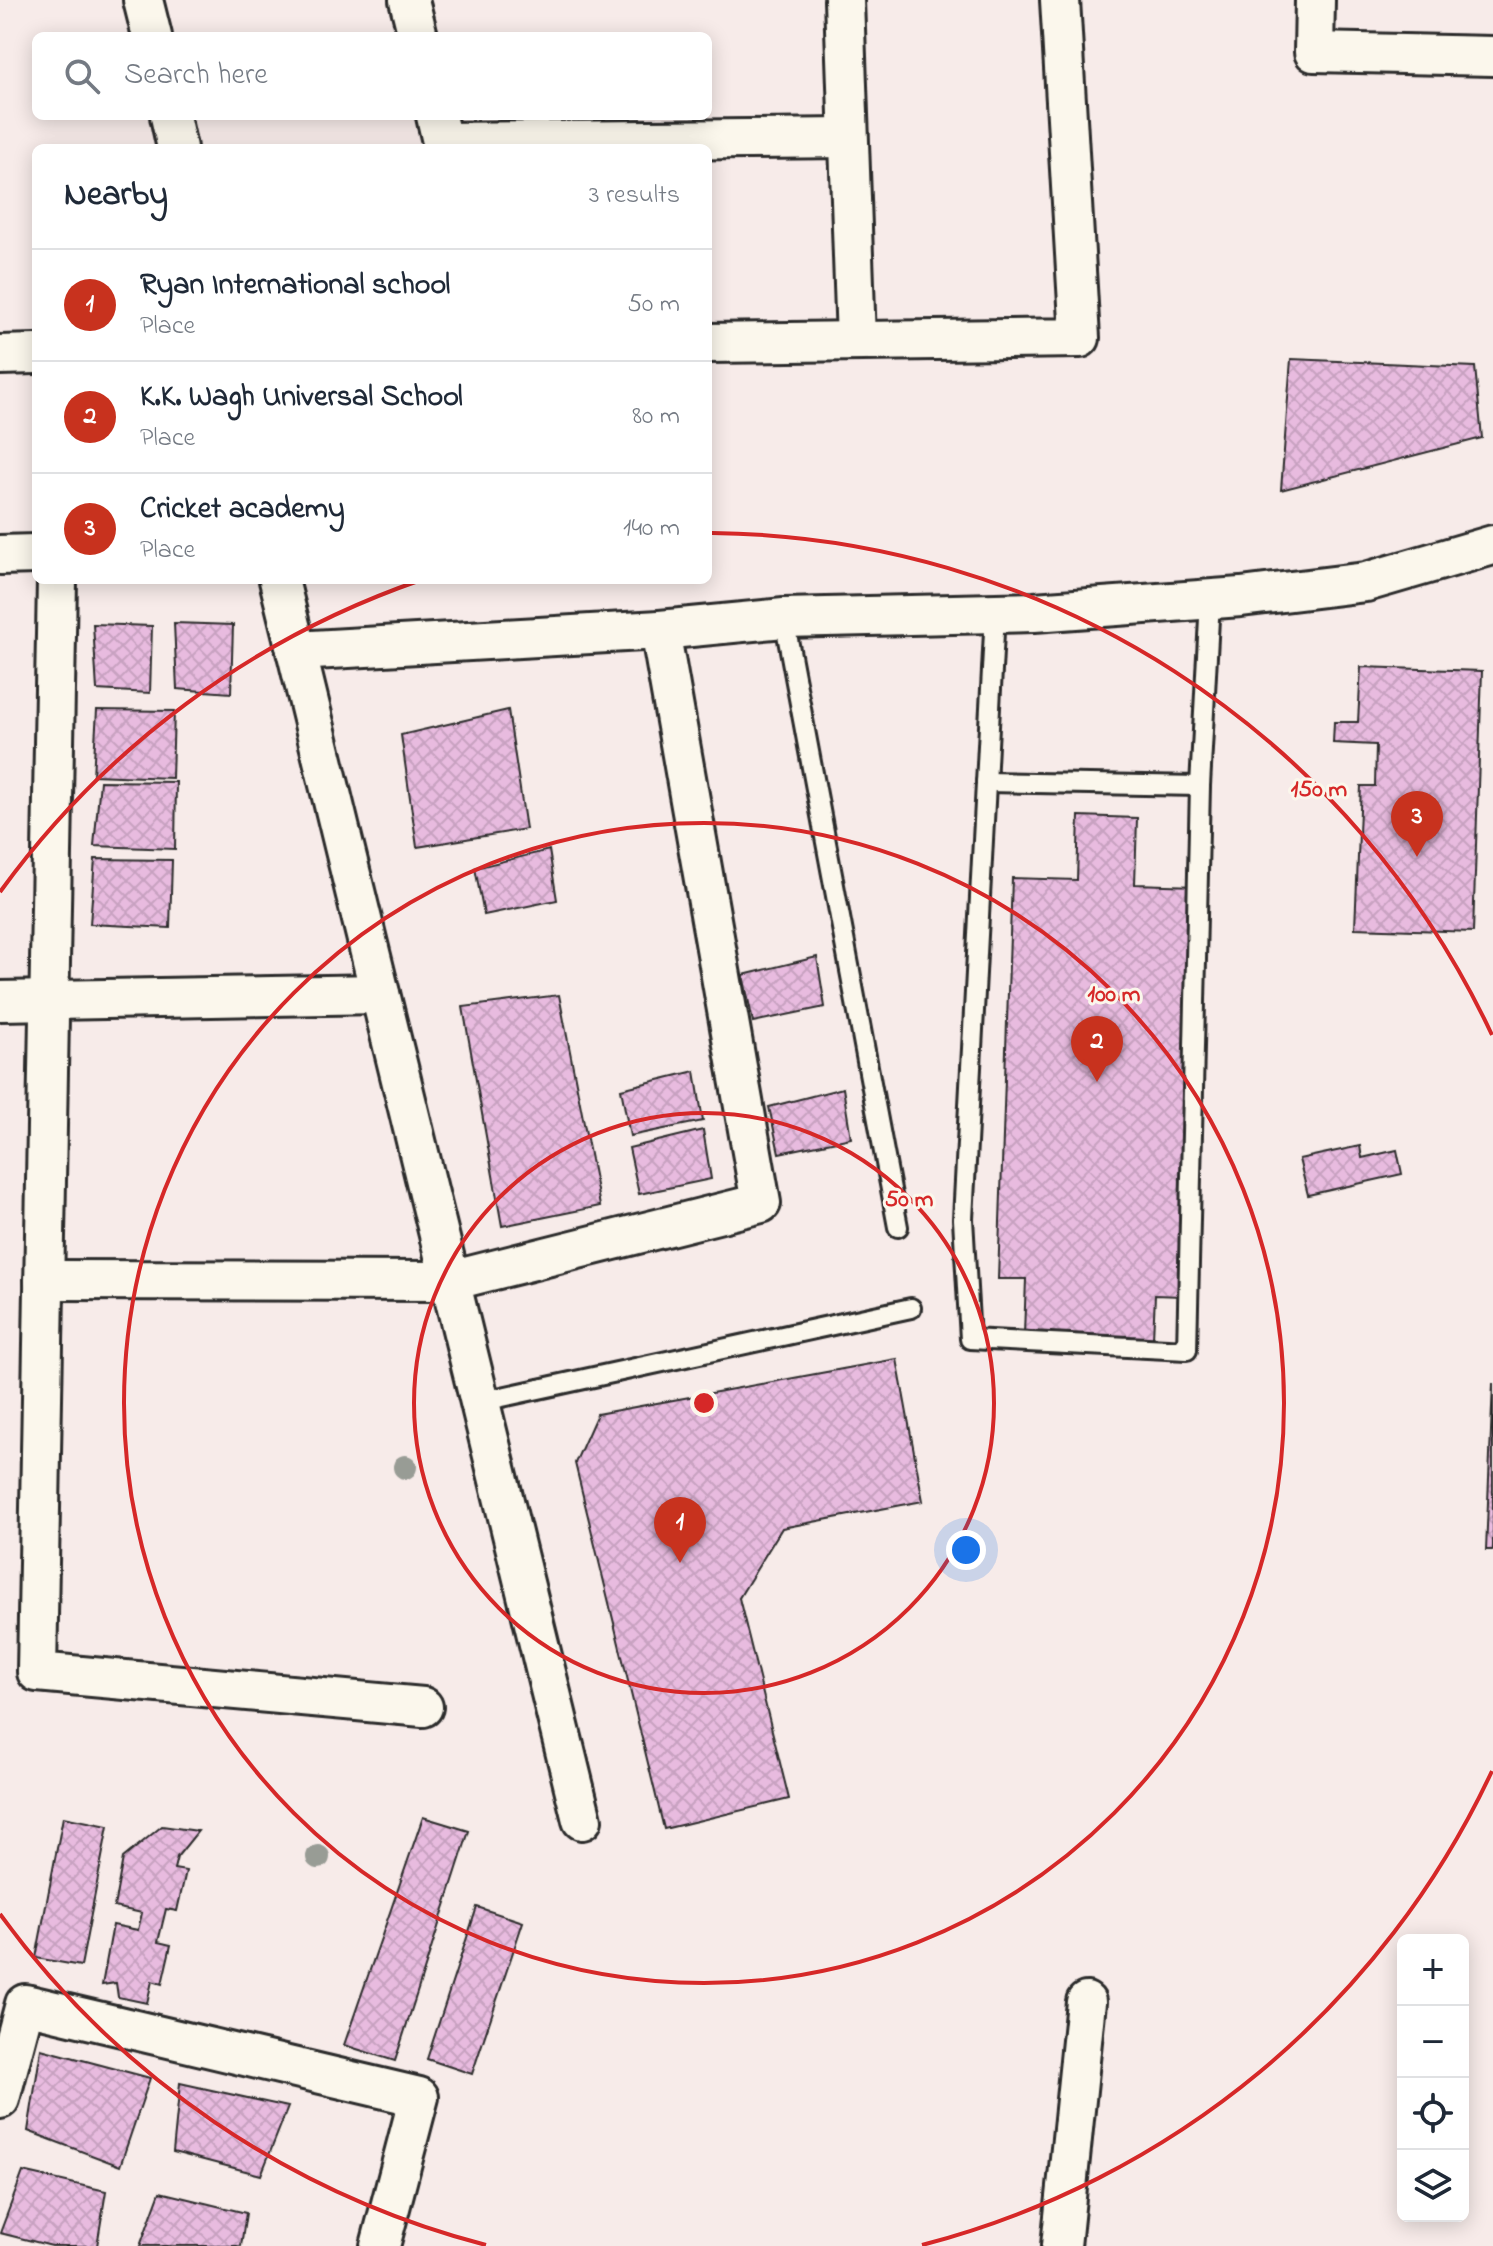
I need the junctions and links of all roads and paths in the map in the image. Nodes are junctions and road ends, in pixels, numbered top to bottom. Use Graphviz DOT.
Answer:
graph roads {
  1 [pos="143,0"];
  2 [pos="409,0"];
  3 [pos="844,0"];
  4 [pos="1060,0"];
  5 [pos="1315,0"];
  6 [pos="151,32"];
  7 [pos="417,32"];
  8 [pos="1493,56"];
  9 [pos="171,120"];
  10 [pos="437,120"];
  11 [pos="848,138"];
  12 [pos="176,144"];
  13 [pos="856,341"];
  14 [pos="712,343"];
  15 [pos="32,354"];
  16 [pos="0,355"];
  17 [pos="1493,545"];
  18 [pos="32,554"];
  19 [pos="0,555"];
  20 [pos="57,584"];
  21 [pos="280,584"];
  22 [pos="1210,600"];
  23 [pos="995,613"];
  24 [pos="784,618"];
  25 [pos="660,630"];
  26 [pos="296,651"];
  27 [pos="986,782"];
  28 [pos="1200,786"];
  29 [pos="380,994"];
  30 [pos="49,1000"];
  31 [pos="0,1001"];
  32 [pos="898,1227"];
  33 [pos="44,1280"];
  34 [pos="450,1281"];
  35 [pos="911,1308"];
  36 [pos="479,1402"];
  37 [pos="423,1707"];
  38 [pos="582,1820"];
  39 [pos="1086,2002"];
  40 [pos="0,2099"];
  41 [pos="380,2246"];
  42 [pos="1061,2246"];
  1 -- 6 [label="street"];
  2 -- 7 [label="street"];
  3 -- 11 [label="street"];
  4 -- 13 [label="street"];
  5 -- 8 [label="street"];
  9 -- 12 [label="street"];
  10 -- 11 [label="street"];
  11 -- 13 [label="street"];
  13 -- 14 [label="street"];
  15 -- 16 [label="street"];
  17 -- 22 [label="street"];
  18 -- 19 [label="street"];
  20 -- 30 [label="street"];
  21 -- 26 [label="street"];
  22 -- 23 [label="street"];
  22 -- 28 [label="lane"];
  23 -- 24 [label="street"];
  23 -- 27 [label="lane"];
  24 -- 25 [label="street"];
  24 -- 32 [label="lane"];
  25 -- 26 [label="street"];
  25 -- 34 [label="street"];
  26 -- 29 [label="street"];
  27 -- 28 [label="lane"];
  27 -- 28 [label="lane"];
  29 -- 30 [label="street"];
  29 -- 34 [label="street"];
  30 -- 31 [label="street"];
  30 -- 33 [label="street"];
  33 -- 34 [label="street"];
  33 -- 37 [label="street"];
  34 -- 36 [label="street"];
  35 -- 36 [label="lane"];
  36 -- 38 [label="street"];
  39 -- 42 [label="street"];
  40 -- 41 [label="street"];
}
